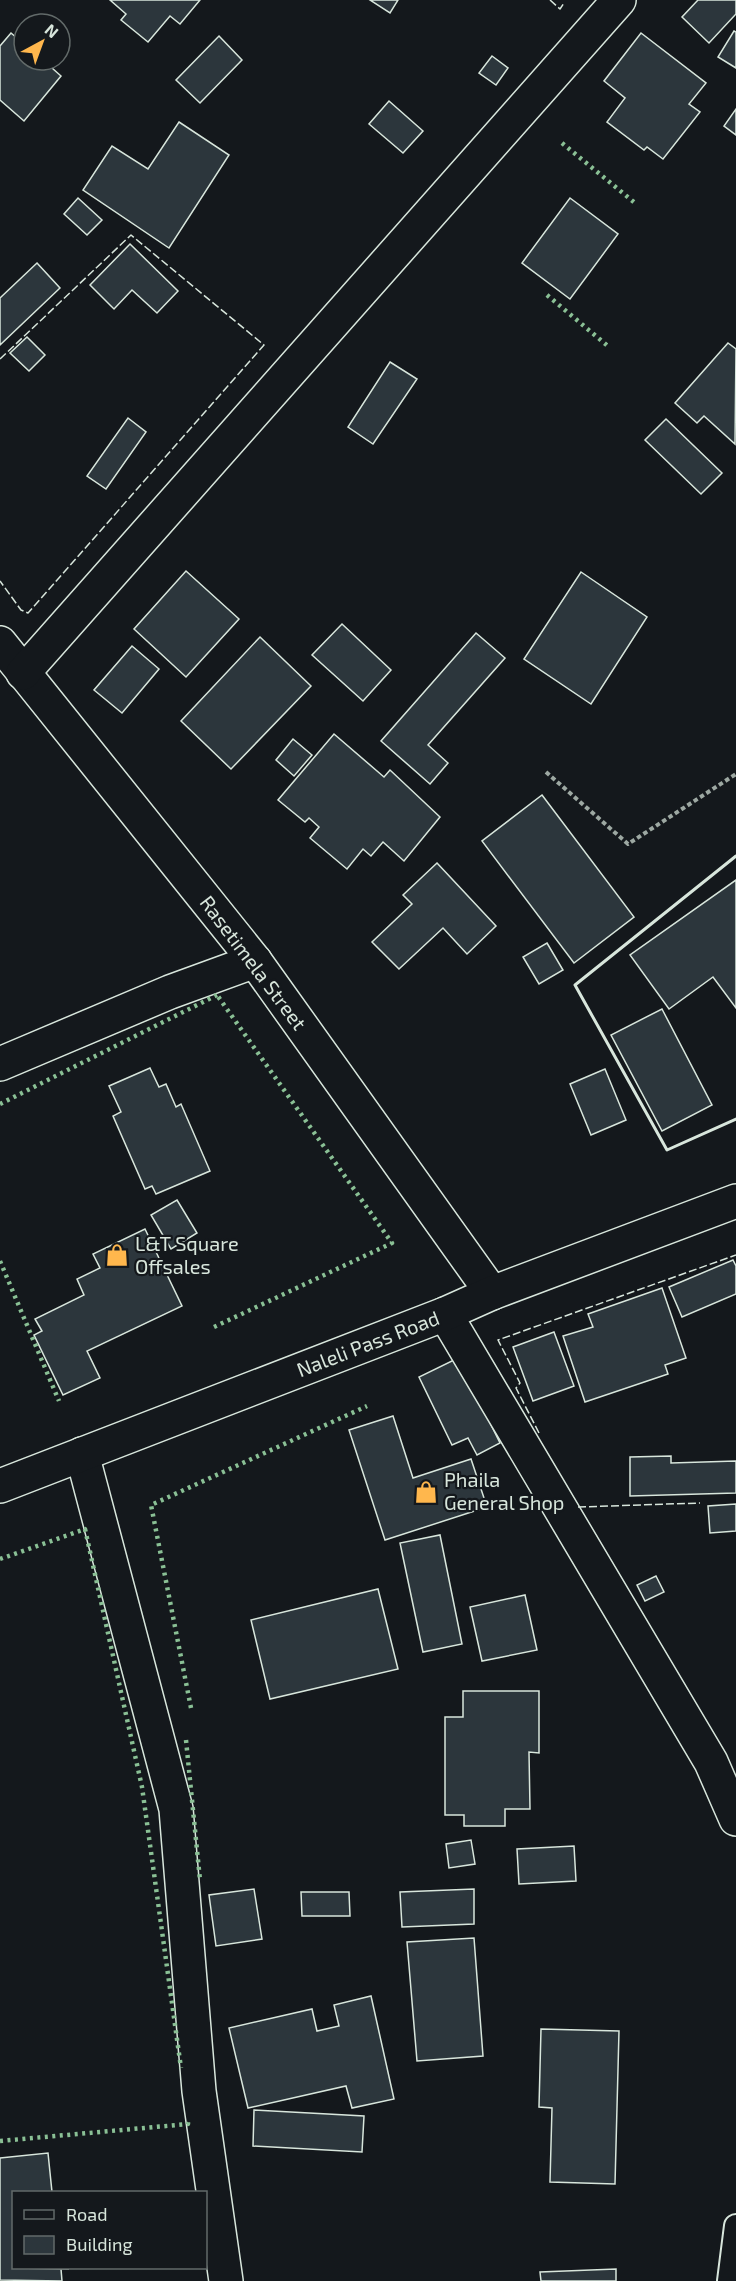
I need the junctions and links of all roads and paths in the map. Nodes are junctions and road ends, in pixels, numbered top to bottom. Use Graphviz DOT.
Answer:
graph roads {
  1 [pos="619,0"];
  2 [pos="0,643"];
  3 [pos="23,673"];
  4 [pos="546,772"];
  5 [pos="736,774"];
  6 [pos="255,961"];
  7 [pos="0,1064"];
  8 [pos="736,1201"];
  9 [pos="492,1293"];
  10 [pos="445,1314"];
  11 [pos="82,1454"];
  12 [pos="0,1486"];
  13 [pos="736,1819"];
  14 [pos="736,2226"];
  15 [pos="226,2281"];
  16 [pos="729,2281"];
  1 -- 3 [label="street"];
  2 -- 3 [label="street, Rasetimela Street"];
  3 -- 6 [label="street, Rasetimela Street"];
  4 -- 5 [label="path"];
  6 -- 7 [label="street"];
  6 -- 9 [label="street, Rasetimela Street"];
  8 -- 9 [label="street, Naleli Pass Road"];
  9 -- 10 [label="street, Naleli Pass Road"];
  10 -- 11 [label="street, Naleli Pass Road"];
  10 -- 13 [label="street"];
  11 -- 12 [label="street, Naleli Pass Road"];
  11 -- 15 [label="street"];
  14 -- 16 [label="lane"];
}
